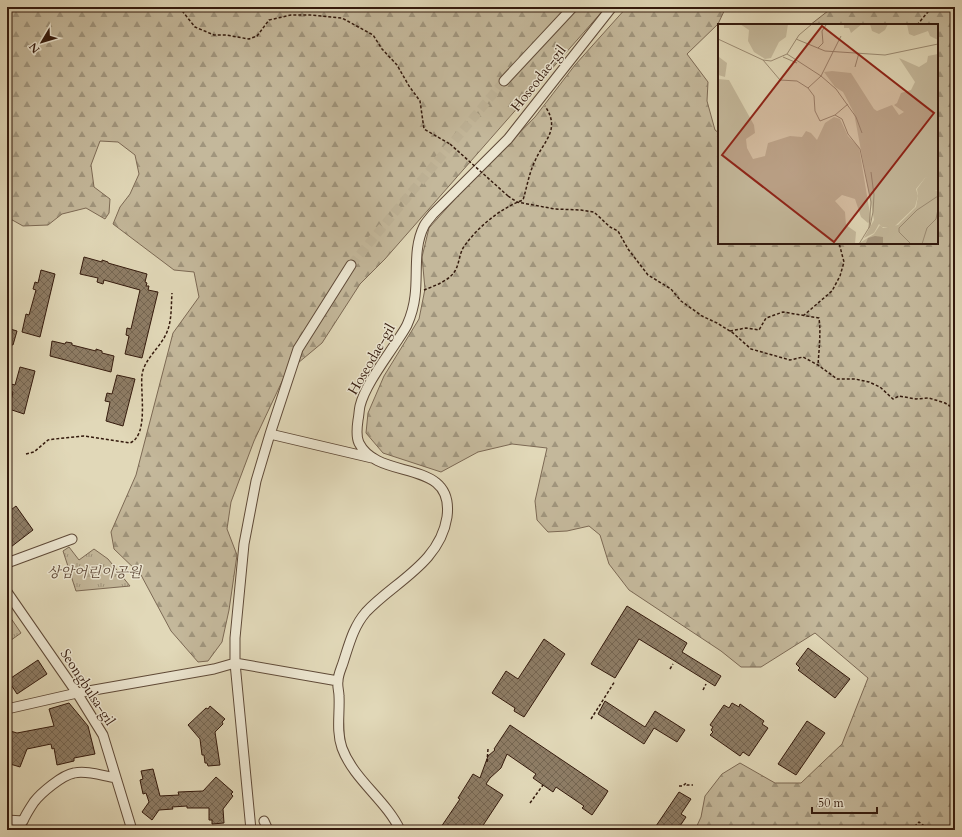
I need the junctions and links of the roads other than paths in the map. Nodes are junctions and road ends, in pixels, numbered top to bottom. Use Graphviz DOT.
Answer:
graph roads {
  1 [pos="573,7"];
  2 [pos="612,7"];
  3 [pos="504,81"];
  4 [pos="351,266"];
  5 [pos="270,434"];
  6 [pos="373,459"];
  7 [pos="72,538"];
  8 [pos="7,563"];
  9 [pos="7,592"];
  10 [pos="235,662"];
  11 [pos="338,682"];
  12 [pos="77,693"];
  13 [pos="7,709"];
  14 [pos="116,778"];
  15 [pos="7,820"];
  16 [pos="264,820"];
  17 [pos="132,830"];
  18 [pos="251,830"];
  19 [pos="268,830"];
  20 [pos="400,830"];
  1 -- 3 [label="street"];
  2 -- 6 [label="street, Hoseodae-gil"];
  4 -- 5 [label="street"];
  5 -- 6 [label="street"];
  5 -- 10 [label="street"];
  6 -- 11 [label="street, Hoseodae-gil"];
  7 -- 8 [label="street"];
  9 -- 12 [label="street, Seongbulsa-gil"];
  10 -- 11 [label="street"];
  10 -- 12 [label="street"];
  10 -- 18 [label="street"];
  11 -- 20 [label="street, Hoseodae-gil"];
  12 -- 13 [label="street"];
  12 -- 14 [label="street, Seongbulsa-gil"];
  14 -- 15 [label="street"];
  14 -- 17 [label="street, Seongbulsa-gil"];
  16 -- 19 [label="street"];
}
